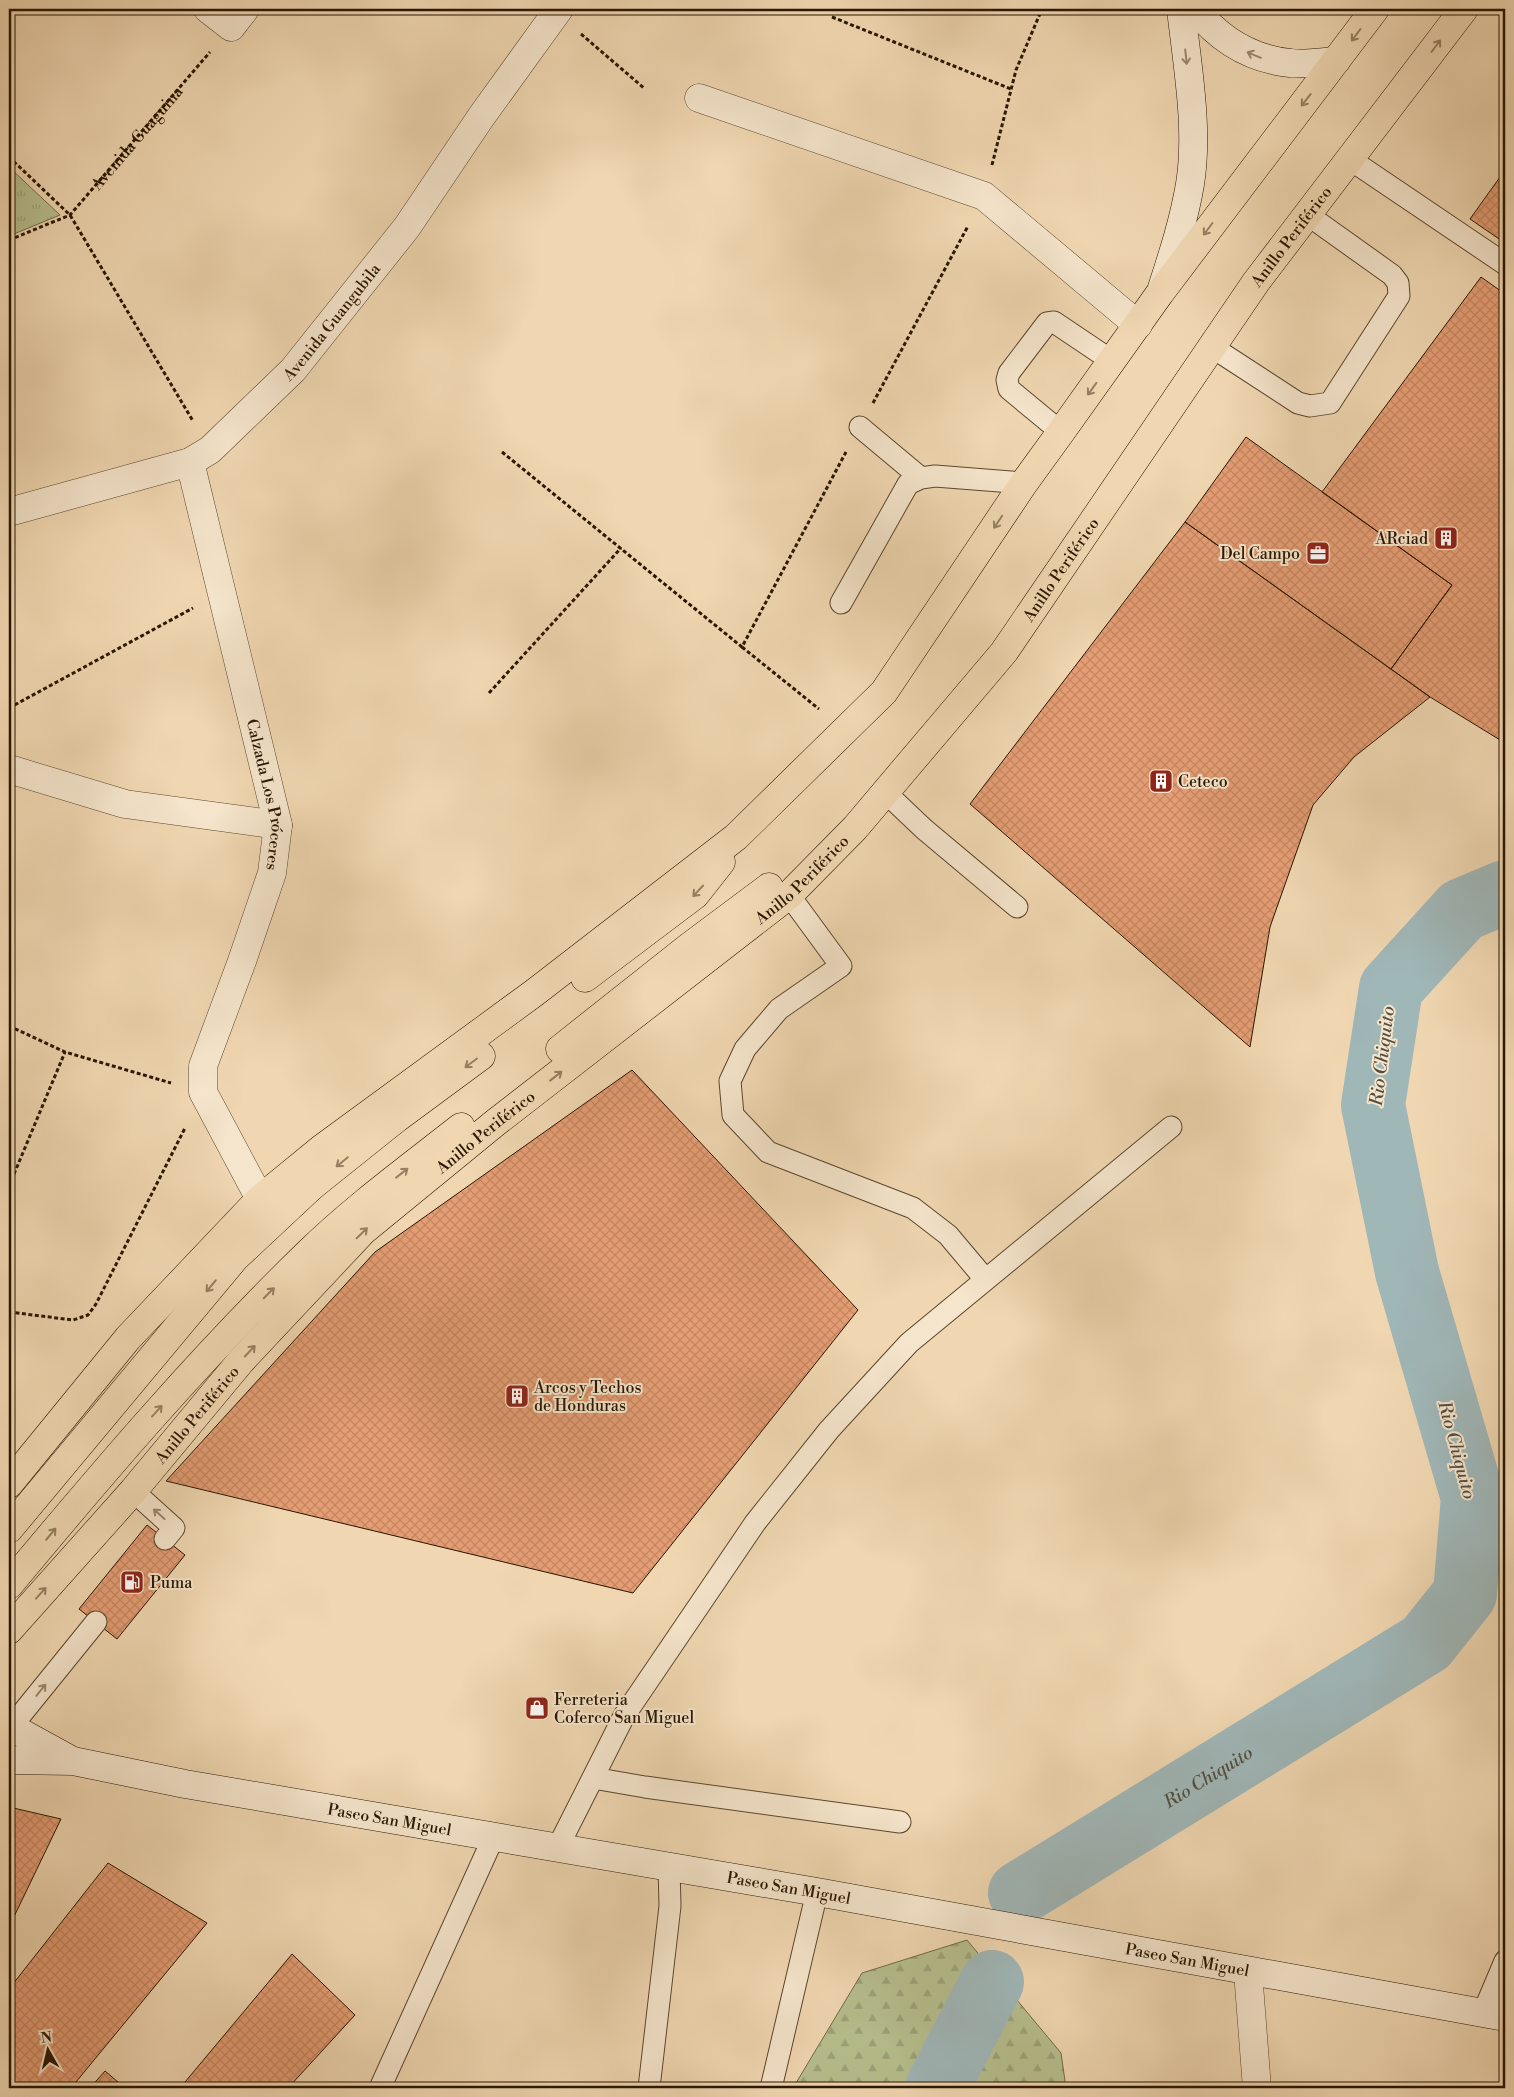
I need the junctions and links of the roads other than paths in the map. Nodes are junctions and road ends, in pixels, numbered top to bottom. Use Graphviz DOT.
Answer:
graph roads {
  1 [pos="208,9"];
  2 [pos="1181,9"];
  3 [pos="1195,9"];
  4 [pos="1375,9"];
  5 [pos="1464,9"];
  6 [pos="556,10"];
  7 [pos="238,18"];
  8 [pos="1336,61"];
  9 [pos="699,98"];
  10 [pos="1351,160"];
  11 [pos="1308,215"];
  12 [pos="1505,264"];
  13 [pos="1160,293"];
  14 [pos="1138,325"];
  15 [pos="1212,346"];
  16 [pos="1112,361"];
  17 [pos="860,427"];
  18 [pos="1061,432"];
  19 [pos="200,456"];
  20 [pos="921,478"];
  21 [pos="1024,483"];
  22 [pos="9,512"];
  23 [pos="841,603"];
  24 [pos="9,769"];
  25 [pos="885,792"];
  26 [pos="278,825"];
  27 [pos="855,828"];
  28 [pos="736,838"];
  29 [pos="789,895"];
  30 [pos="1017,907"];
  31 [pos="1171,1127"];
  32 [pos="260,1199"];
  33 [pos="985,1279"];
  34 [pos="9,1484"];
  35 [pos="133,1491"];
  36 [pos="9,1529"];
  37 [pos="165,1539"];
  38 [pos="9,1585"];
  39 [pos="96,1622"];
  40 [pos="9,1630"];
  41 [pos="10,1727"];
  42 [pos="9,1760"];
  43 [pos="73,1761"];
  44 [pos="593,1778"];
  45 [pos="900,1822"];
  46 [pos="494,1836"];
  47 [pos="558,1847"];
  48 [pos="669,1867"];
  49 [pos="817,1892"];
  50 [pos="1505,1961"];
  51 [pos="1248,1972"];
  52 [pos="1494,2015"];
  53 [pos="380,2088"];
  54 [pos="649,2088"];
  55 [pos="771,2088"];
  56 [pos="1257,2088"];
  1 -- 7 [label="street"];
  2 -- 13 [label="street, one-way"];
  8 -- 3 [label="street, one-way"];
  4 -- 8 [label="highway, one-way"];
  10 -- 5 [label="highway, Anillo Periférico, one-way"];
  6 -- 19 [label="street, Avenida Guangubila"];
  8 -- 13 [label="highway, one-way"];
  9 -- 14 [label="street"];
  10 -- 11 [label="highway, Anillo Periférico"];
  10 -- 12 [label="lane"];
  11 -- 15 [label="highway, Anillo Periférico"];
  11 -- 15 [label="lane"];
  13 -- 14 [label="highway"];
  14 -- 16 [label="highway"];
  15 -- 25 [label="highway, Anillo Periférico"];
  16 -- 18 [label="highway, one-way"];
  16 -- 18 [label="lane"];
  17 -- 20 [label="lane"];
  18 -- 21 [label="highway"];
  19 -- 22 [label="street, Avenida Guangubila"];
  19 -- 26 [label="street, Calzada Los Próceres"];
  20 -- 21 [label="lane"];
  20 -- 23 [label="lane"];
  21 -- 28 [label="highway, one-way"];
  24 -- 26 [label="street"];
  25 -- 27 [label="highway, Anillo Periférico"];
  25 -- 30 [label="lane"];
  26 -- 32 [label="street, Calzada Los Próceres"];
  27 -- 29 [label="highway, Anillo Periférico"];
  38 -- 27 [label="highway, one-way"];
  28 -- 32 [label="highway"];
  28 -- 36 [label="highway, one-way"];
  29 -- 33 [label="lane"];
  35 -- 29 [label="highway, Anillo Periférico, one-way"];
  31 -- 33 [label="lane"];
  32 -- 34 [label="highway"];
  33 -- 44 [label="lane"];
  37 -- 35 [label="lane, one-way"];
  40 -- 35 [label="highway, Anillo Periférico, one-way"];
  41 -- 39 [label="lane, one-way"];
  41 -- 43 [label="street, Paseo San Miguel"];
  42 -- 43 [label="street, Paseo San Miguel"];
  43 -- 46 [label="street, Paseo San Miguel"];
  44 -- 45 [label="lane"];
  44 -- 47 [label="lane"];
  46 -- 47 [label="street, Paseo San Miguel"];
  46 -- 53 [label="lane"];
  47 -- 48 [label="street, Paseo San Miguel"];
  48 -- 49 [label="street, Paseo San Miguel"];
  48 -- 54 [label="lane"];
  49 -- 51 [label="street, Paseo San Miguel"];
  49 -- 55 [label="lane"];
  50 -- 52 [label="lane"];
  51 -- 52 [label="street, Paseo San Miguel"];
  51 -- 56 [label="street"];
}
